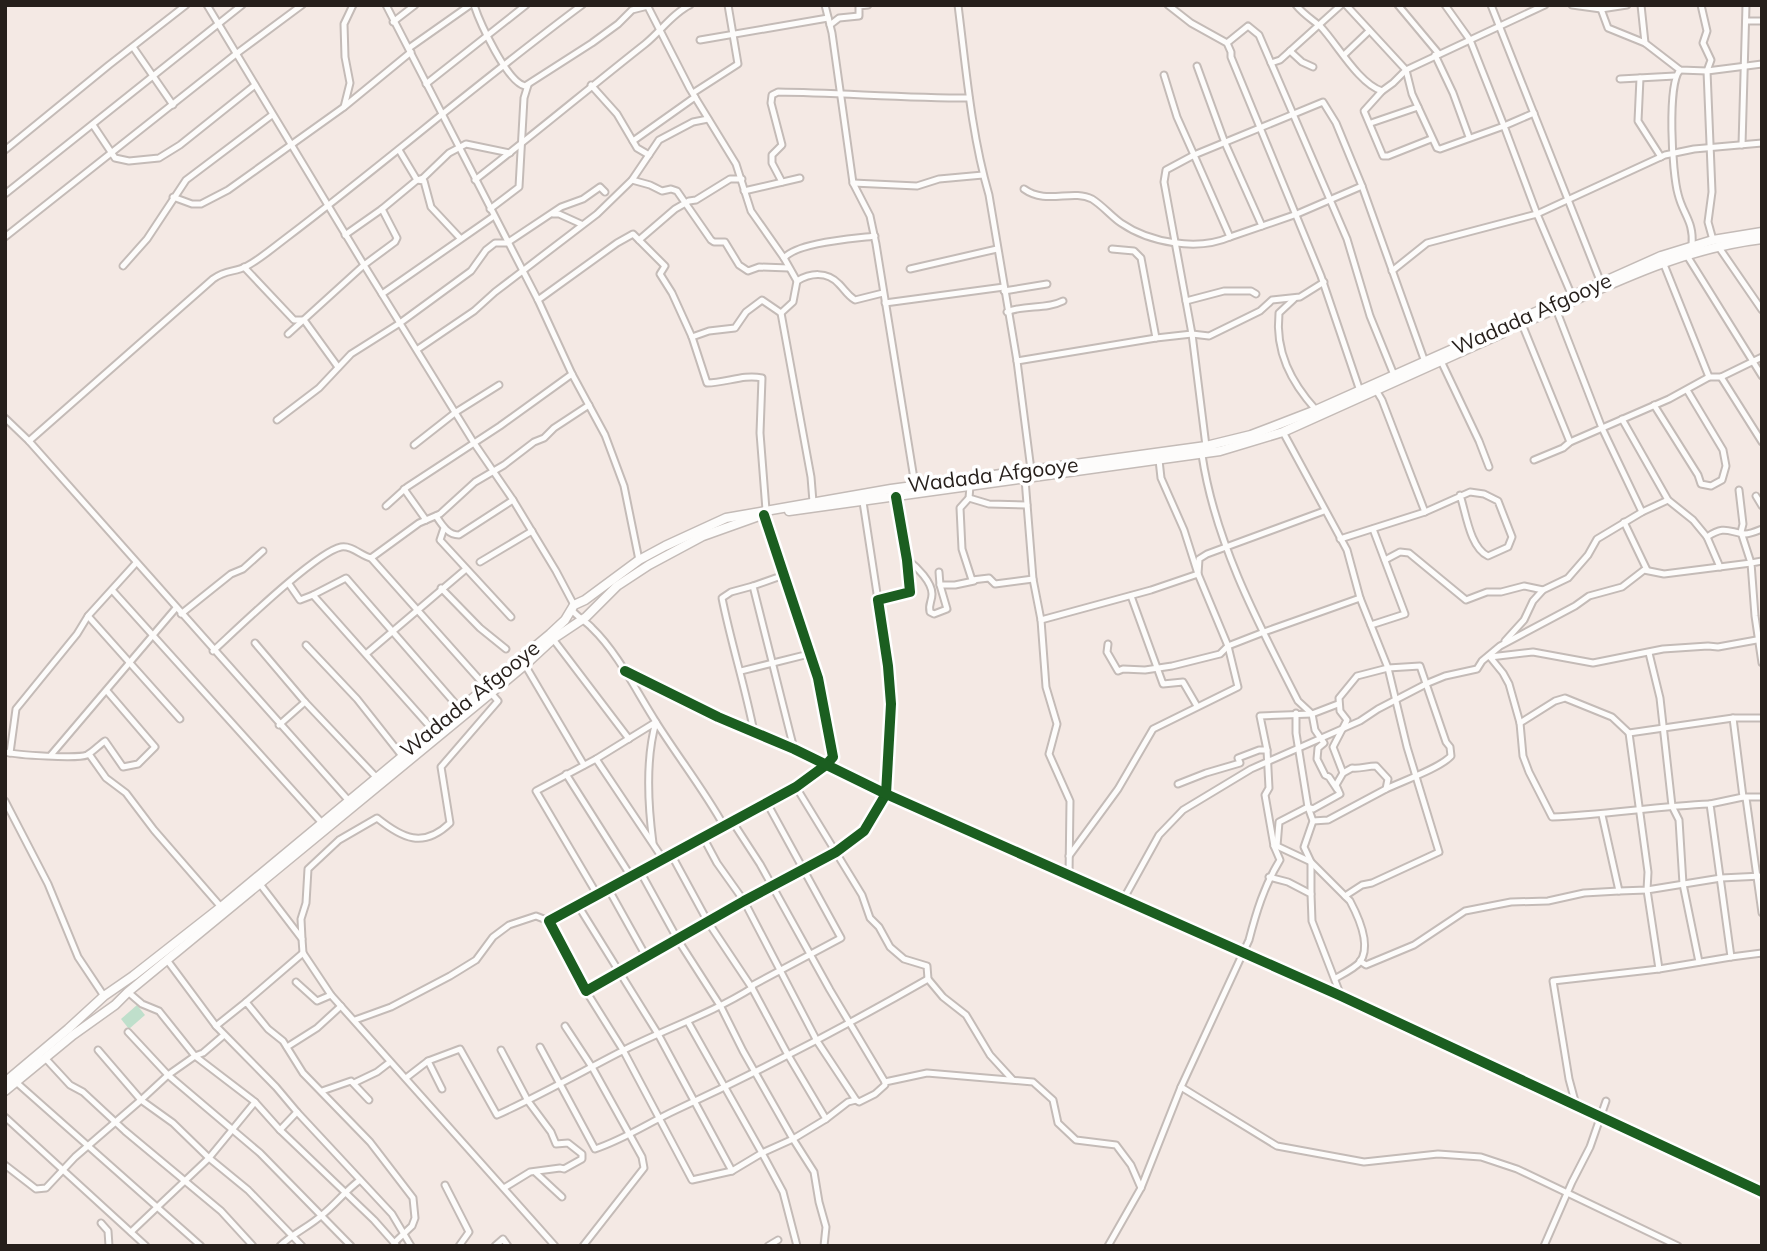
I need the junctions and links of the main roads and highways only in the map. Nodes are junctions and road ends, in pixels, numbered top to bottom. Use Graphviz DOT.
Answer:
graph roads {
  1 [pos="1762,232"];
  2 [pos="1762,239"];
  3 [pos="1715,243"];
  4 [pos="1204,451"];
  5 [pos="765,512"];
  6 [pos="489,690"];
  7 [pos="104,996"];
  8 [pos="117,1003"];
  9 [pos="108,1010"];
  10 [pos="9,1079"];
  11 [pos="5,1091"];
  1 -- 3 [label="highway, Wadada Afgooye"];
  2 -- 3 [label="highway, Wadada Afgooye"];
  3 -- 4 [label="highway, Wadada Afgooye"];
  3 -- 4 [label="highway, Wadada Afgooye"];
  4 -- 5 [label="highway, Wadada Afgooye"];
  4 -- 5 [label="highway, Wadada Afgooye"];
  5 -- 6 [label="highway, Wadada Afgooye"];
  5 -- 6 [label="highway, Wadada Afgooye"];
  6 -- 7 [label="highway, Wadada Afgooye"];
  6 -- 8 [label="highway, Wadada Afgooye"];
  7 -- 8 [label="highway"];
  7 -- 9 [label="highway"];
  7 -- 10 [label="highway, Wadada Afgooye"];
  8 -- 9 [label="highway, Wadada Afgooye"];
  9 -- 10 [label="highway, Wadada Afgooye"];
  10 -- 11 [label="highway, Wadada Afgooye"];
}
